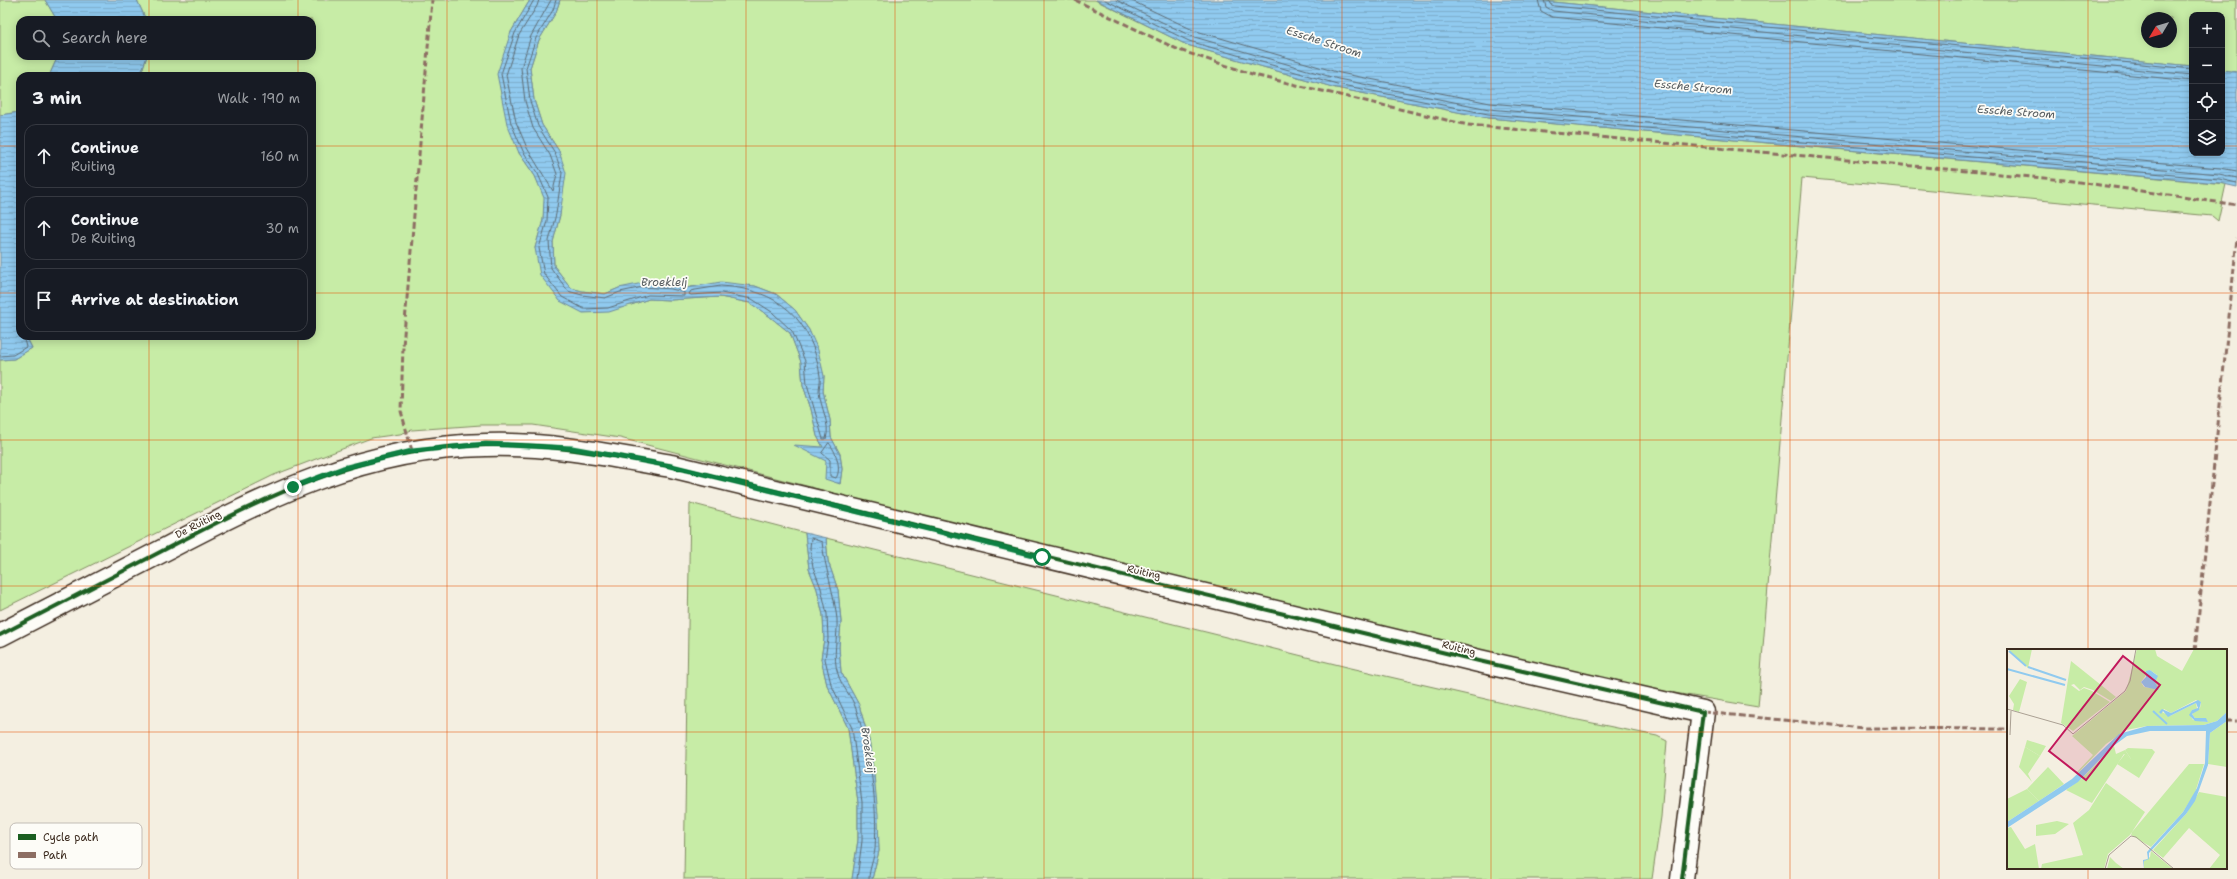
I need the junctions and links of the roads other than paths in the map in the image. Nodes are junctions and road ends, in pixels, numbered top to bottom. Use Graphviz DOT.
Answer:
graph roads {
  1 [pos="412,451"];
  2 [pos="0,635"];
  3 [pos="1682,879"];
  1 -- 2 [label="street, De Ruiting"];
  1 -- 3 [label="street, Ruiting"];
}
